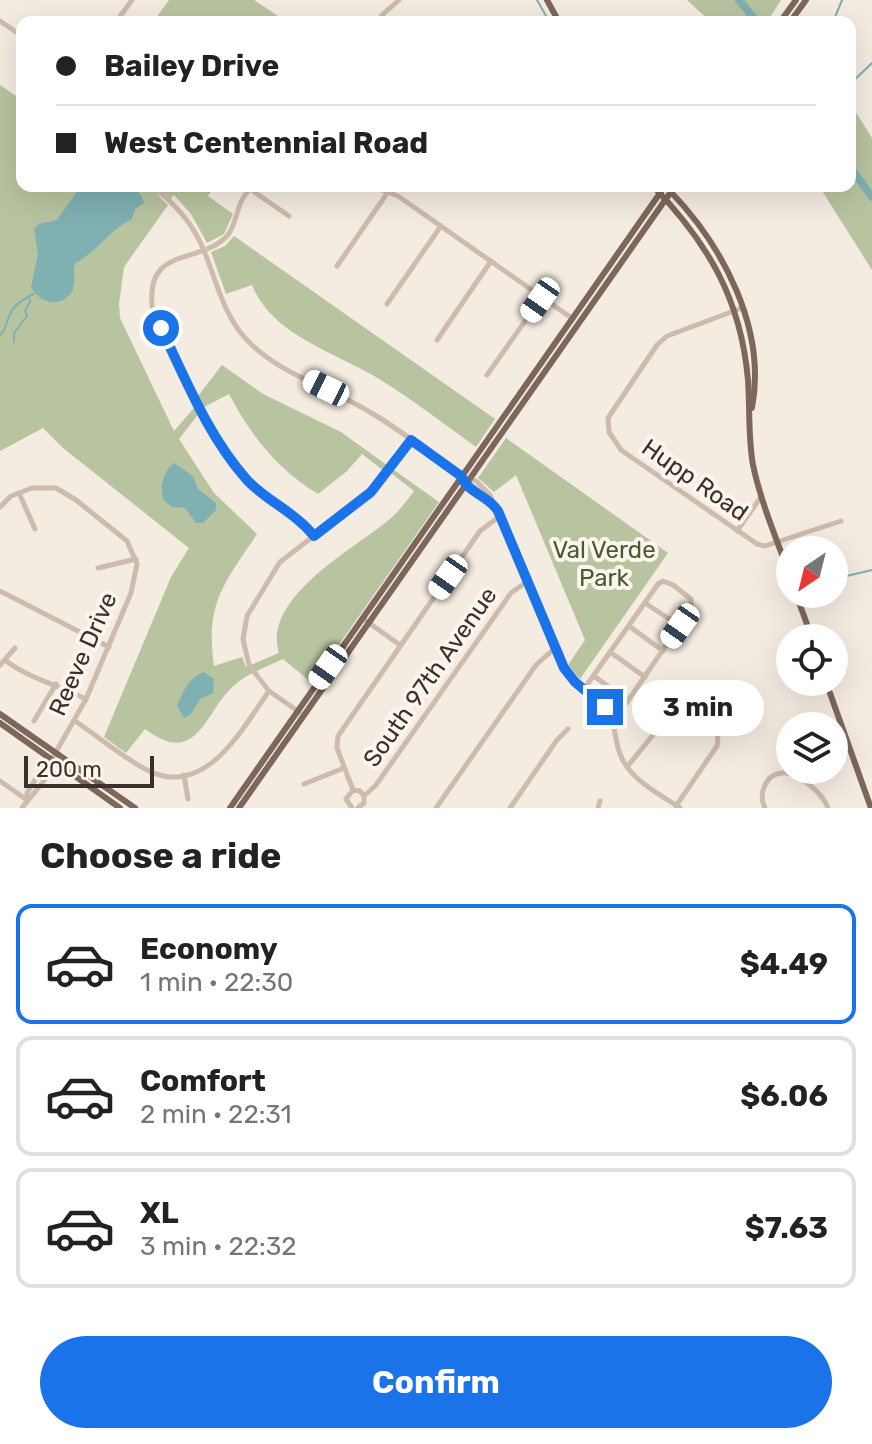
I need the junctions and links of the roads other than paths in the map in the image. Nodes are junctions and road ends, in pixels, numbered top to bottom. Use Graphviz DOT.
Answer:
graph roads {
  1 [pos="399,0"];
  2 [pos="806,0"];
  3 [pos="381,16"];
  4 [pos="789,16"];
  5 [pos="158,192"];
  6 [pos="248,192"];
  7 [pos="258,192"];
  8 [pos="388,192"];
  9 [pos="668,192"];
  10 [pos="289,216"];
  11 [pos="441,226"];
  12 [pos="204,248"];
  13 [pos="491,261"];
  14 [pos="337,266"];
  15 [pos="542,297"];
  16 [pos="387,304"];
  17 [pos="738,309"];
  18 [pos="575,320"];
  19 [pos="437,340"];
  20 [pos="487,375"];
  21 [pos="411,440"];
  22 [pos="465,479"];
  23 [pos="19,493"];
  24 [pos="762,496"];
  25 [pos="0,507"];
  26 [pos="500,516"];
  27 [pos="841,521"];
  28 [pos="35,529"];
  29 [pos="736,531"];
  30 [pos="314,536"];
  31 [pos="776,536"];
  32 [pos="796,536"];
  33 [pos="776,543"];
  34 [pos="136,559"];
  35 [pos="98,568"];
  36 [pos="528,581"];
  37 [pos="0,591"];
  38 [pos="645,603"];
  39 [pos="368,622"];
  40 [pos="629,626"];
  41 [pos="680,626"];
  42 [pos="401,645"];
  43 [pos="109,647"];
  44 [pos="15,648"];
  45 [pos="555,648"];
  46 [pos="663,651"];
  47 [pos="610,652"];
  48 [pos="2,662"];
  49 [pos="594,676"];
  50 [pos="645,677"];
  51 [pos="56,684"];
  52 [pos="584,689"];
  53 [pos="269,691"];
  54 [pos="831,696"];
  55 [pos="86,699"];
  56 [pos="628,701"];
  57 [pos="300,713"];
  58 [pos="0,714"];
  59 [pos="34,721"];
  60 [pos="75,721"];
  61 [pos="613,722"];
  62 [pos="0,723"];
  63 [pos="568,729"];
  64 [pos="51,759"];
  65 [pos="627,767"];
  66 [pos="344,768"];
  67 [pos="184,775"];
  68 [pos="0,781"];
  69 [pos="304,784"];
  70 [pos="353,790"];
  71 [pos="364,796"];
  72 [pos="188,799"];
  73 [pos="28,800"];
  74 [pos="677,807"];
  75 [pos="22,808"];
  76 [pos="120,808"];
  77 [pos="135,808"];
  78 [pos="230,808"];
  79 [pos="239,808"];
  80 [pos="352,808"];
  81 [pos="360,808"];
  82 [pos="436,808"];
  83 [pos="510,808"];
  84 [pos="765,808"];
  85 [pos="828,808"];
  86 [pos="871,808"];
  1 -- 3 [label="street"];
  2 -- 4 [label="main road"];
  5 -- 12 [label="street"];
  6 -- 12 [label="street"];
  7 -- 10 [label="street"];
  8 -- 11 [label="street"];
  8 -- 14 [label="street"];
  9 -- 17 [label="main road"];
  9 -- 18 [label="main road"];
  11 -- 13 [label="street"];
  11 -- 16 [label="street"];
  12 -- 21 [label="street"];
  12 -- 30 [label="street"];
  13 -- 15 [label="street"];
  13 -- 19 [label="street"];
  15 -- 18 [label="street"];
  15 -- 20 [label="street"];
  17 -- 24 [label="main road"];
  17 -- 29 [label="street, Hupp Road"];
  18 -- 22 [label="main road"];
  21 -- 22 [label="street"];
  21 -- 30 [label="street"];
  22 -- 26 [label="street"];
  22 -- 39 [label="main road"];
  23 -- 25 [label="street"];
  23 -- 28 [label="street"];
  23 -- 34 [label="street"];
  24 -- 29 [label="street"];
  24 -- 31 [label="main road"];
  26 -- 36 [label="street"];
  26 -- 42 [label="street"];
  27 -- 32 [label="street"];
  29 -- 33 [label="street, Hupp Road"];
  30 -- 53 [label="street"];
  34 -- 35 [label="street"];
  34 -- 43 [label="street, Reeve Drive"];
  36 -- 45 [label="street"];
  36 -- 71 [label="street, South 97th Avenue"];
  37 -- 43 [label="street"];
  38 -- 40 [label="street"];
  38 -- 41 [label="street"];
  38 -- 41 [label="street"];
  39 -- 42 [label="street"];
  39 -- 57 [label="main road"];
  40 -- 46 [label="street"];
  40 -- 47 [label="street"];
  41 -- 46 [label="street"];
  42 -- 66 [label="street"];
  43 -- 55 [label="street, Reeve Drive"];
  44 -- 48 [label="street"];
  45 -- 52 [label="street"];
  45 -- 82 [label="street"];
  46 -- 50 [label="street"];
  47 -- 49 [label="street"];
  47 -- 50 [label="street"];
  48 -- 51 [label="street"];
  49 -- 52 [label="street"];
  49 -- 56 [label="street"];
  50 -- 56 [label="street"];
  51 -- 55 [label="street"];
  51 -- 59 [label="street"];
  52 -- 61 [label="street"];
  53 -- 57 [label="street"];
  53 -- 67 [label="street"];
  54 -- 86 [label="main road"];
  55 -- 60 [label="street, Reeve Drive"];
  56 -- 61 [label="street"];
  57 -- 78 [label="main road"];
  57 -- 79 [label="main road"];
  58 -- 64 [label="main road"];
  60 -- 64 [label="street, Reeve Drive"];
  60 -- 67 [label="street"];
  61 -- 65 [label="street"];
  62 -- 64 [label="main road"];
  63 -- 83 [label="street"];
  64 -- 73 [label="street, Reeve Drive"];
  64 -- 76 [label="main road"];
  64 -- 77 [label="main road"];
  65 -- 74 [label="street"];
  65 -- 74 [label="street"];
  66 -- 69 [label="street"];
  66 -- 70 [label="street"];
  67 -- 72 [label="street"];
  68 -- 73 [label="street"];
  70 -- 71 [label="street"];
  70 -- 80 [label="street"];
  71 -- 81 [label="street"];
  73 -- 75 [label="street, Reeve Drive"];
  84 -- 85 [label="street"];
}
